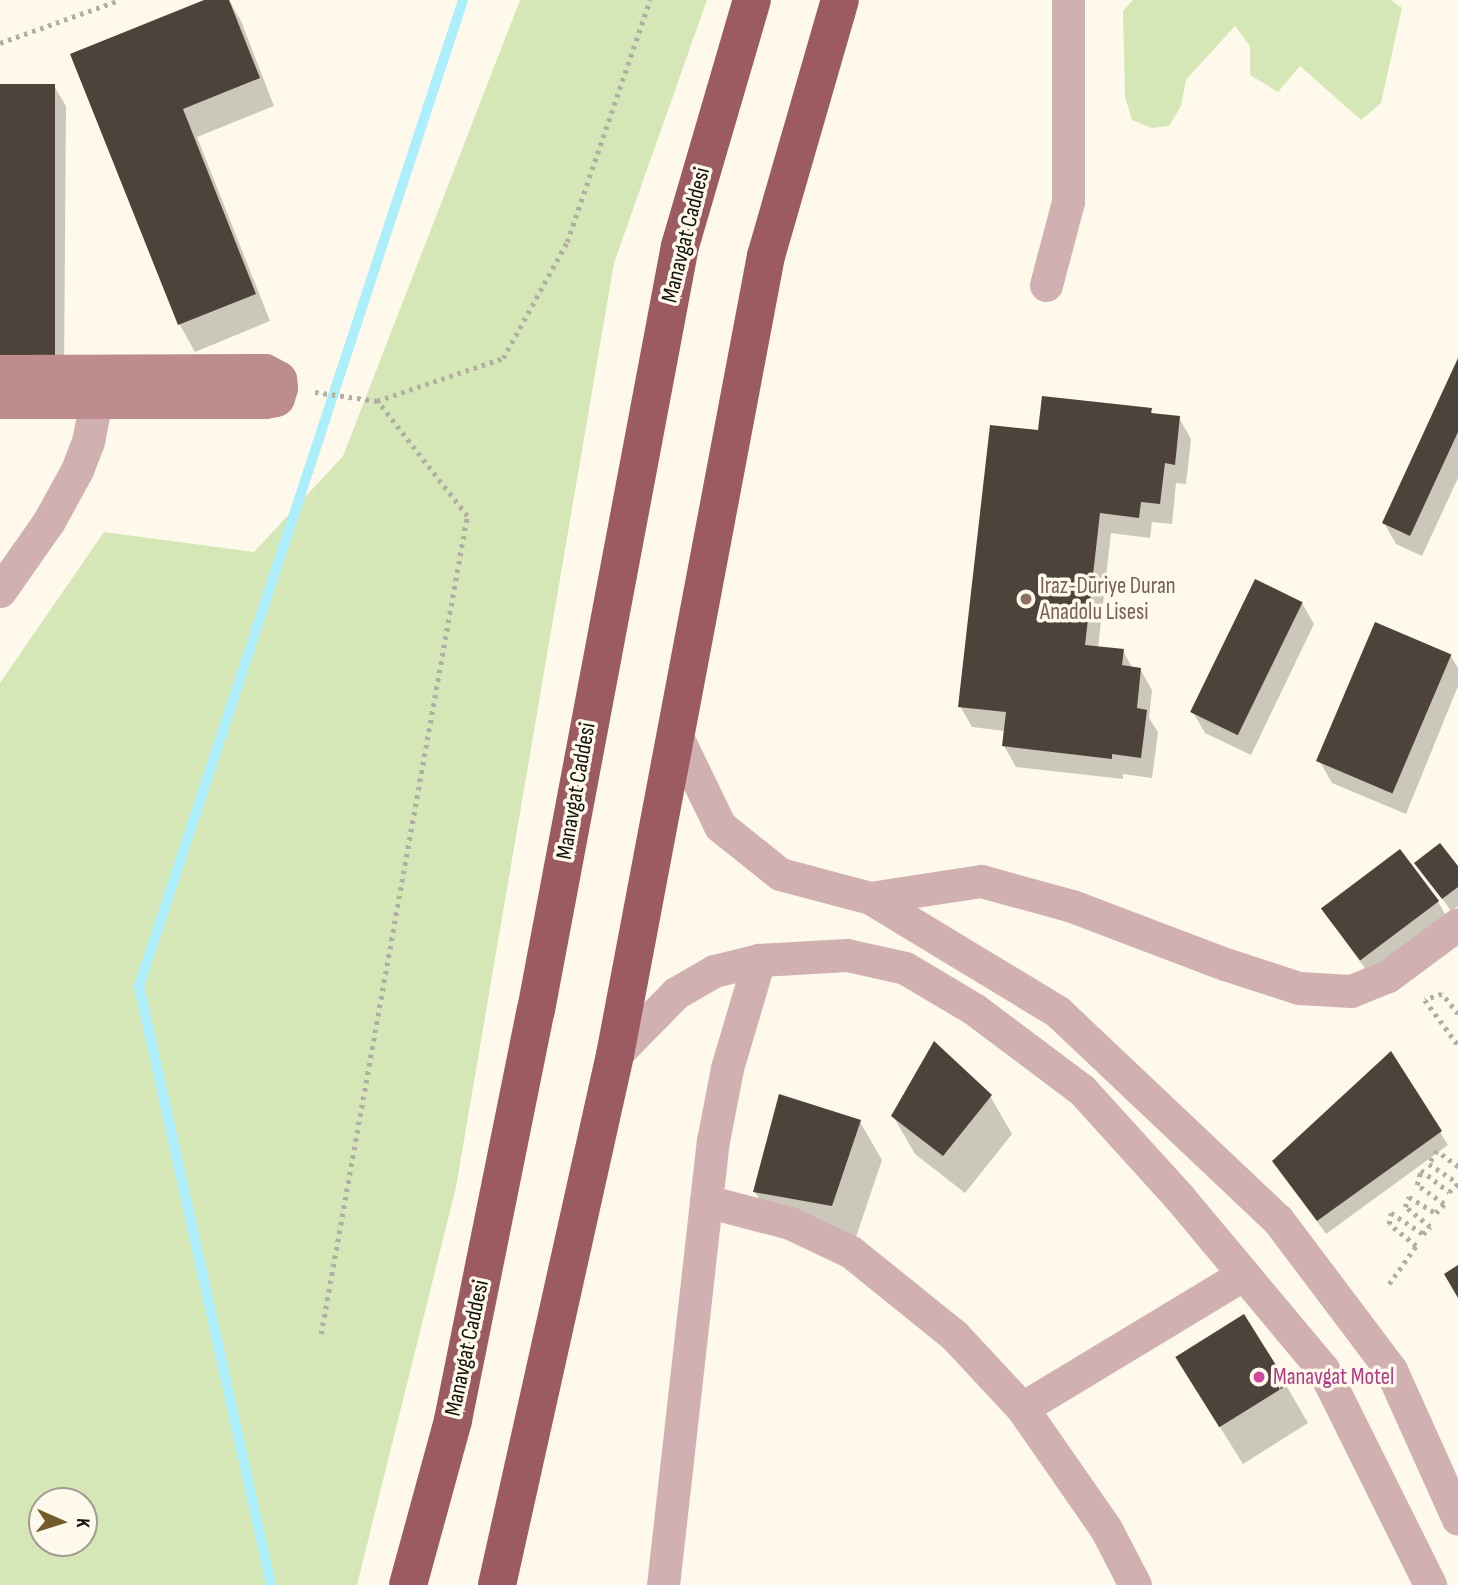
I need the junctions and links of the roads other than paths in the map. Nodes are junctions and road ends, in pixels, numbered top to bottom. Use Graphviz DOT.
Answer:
graph roads {
  1 [pos="751,0"];
  2 [pos="840,0"];
  3 [pos="1068,0"];
  4 [pos="1046,285"];
  5 [pos="0,374"];
  6 [pos="0,400"];
  7 [pos="96,400"];
  8 [pos="0,592"];
  9 [pos="676,735"];
  10 [pos="870,898"];
  11 [pos="1458,924"];
  12 [pos="759,960"];
  13 [pos="615,1055"];
  14 [pos="706,1200"];
  15 [pos="1244,1275"];
  16 [pos="1022,1408"];
  17 [pos="1458,1519"];
  18 [pos="408,1585"];
  19 [pos="497,1585"];
  20 [pos="663,1585"];
  21 [pos="1135,1585"];
  22 [pos="1430,1585"];
  1 -- 18 [label="highway, Manavgat Caddesi"];
  2 -- 9 [label="highway"];
  3 -- 4 [label="street"];
  5 -- 7 [label="street"];
  6 -- 7 [label="street"];
  7 -- 8 [label="street"];
  9 -- 10 [label="street"];
  9 -- 13 [label="highway"];
  10 -- 11 [label="street"];
  10 -- 17 [label="street"];
  12 -- 13 [label="street"];
  12 -- 14 [label="street"];
  12 -- 15 [label="street"];
  13 -- 19 [label="highway"];
  14 -- 16 [label="street"];
  14 -- 20 [label="street"];
  15 -- 16 [label="street"];
  15 -- 22 [label="street"];
  16 -- 21 [label="street"];
}
